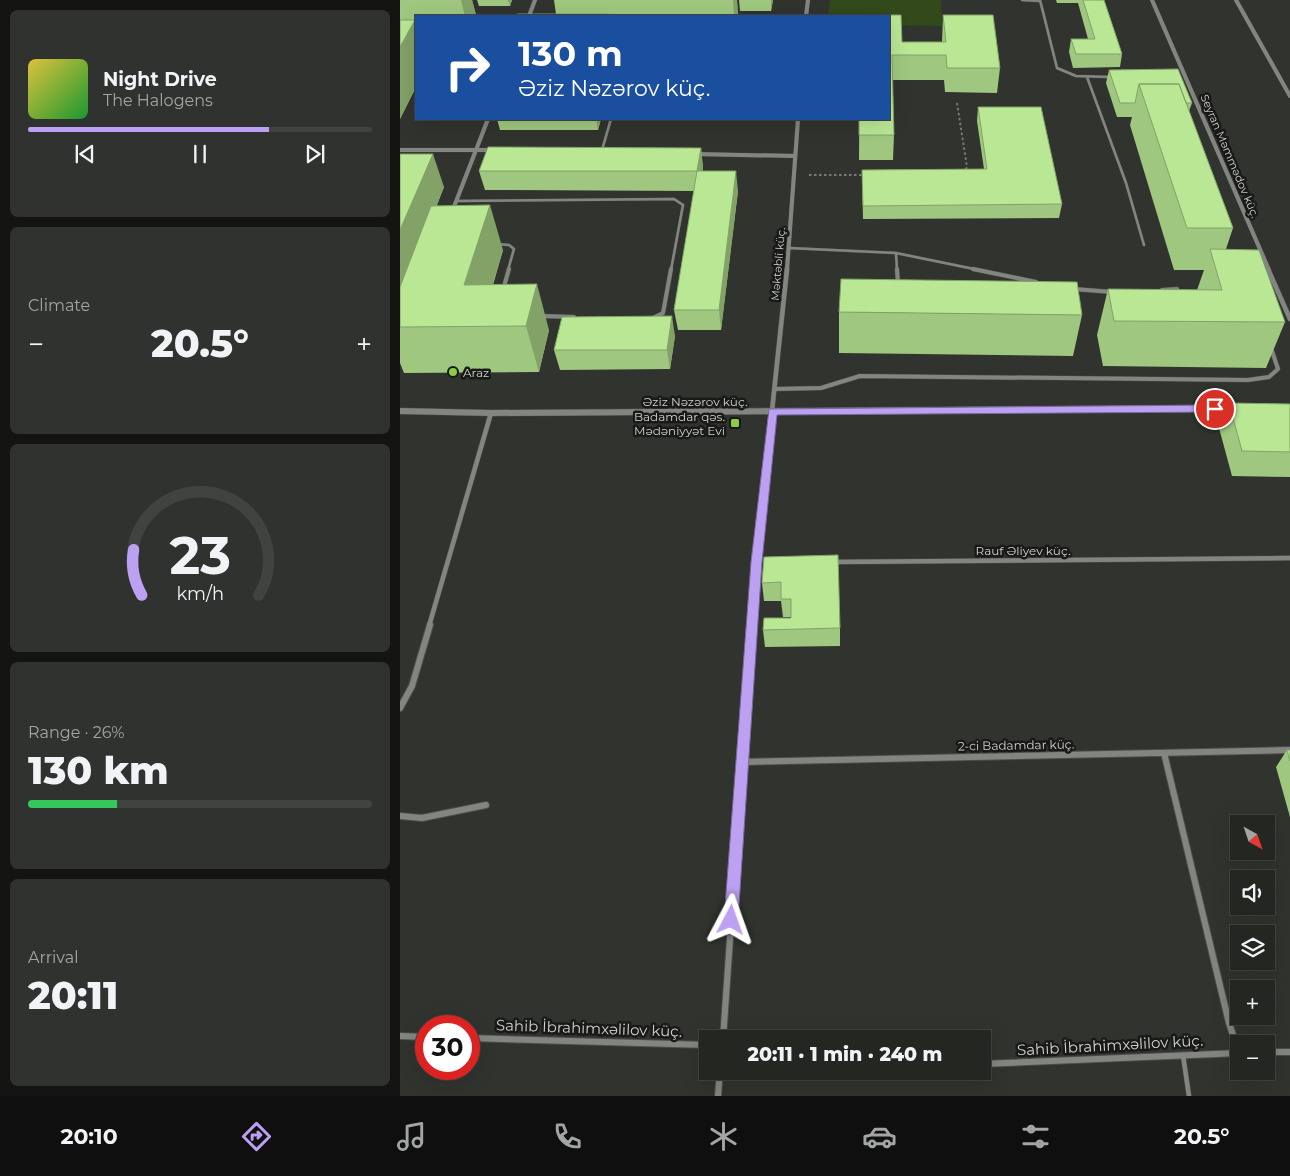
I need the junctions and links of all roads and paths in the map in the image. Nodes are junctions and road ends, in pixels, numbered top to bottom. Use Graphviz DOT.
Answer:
graph roads {
  1 [pos="535,0"];
  2 [pos="808,0"];
  3 [pos="1022,0"];
  4 [pos="1040,0"];
  5 [pos="1152,0"];
  6 [pos="1236,0"];
  7 [pos="529,15"];
  8 [pos="806,15"];
  9 [pos="1176,76"];
  10 [pos="1186,76"];
  11 [pos="1087,77"];
  12 [pos="1117,77"];
  13 [pos="1290,96"];
  14 [pos="958,103"];
  15 [pos="488,120"];
  16 [pos="610,120"];
  17 [pos="798,120"];
  18 [pos="400,150"];
  19 [pos="476,150"];
  20 [pos="495,150"];
  21 [pos="592,151"];
  22 [pos="602,152"];
  23 [pos="612,152"];
  24 [pos="689,154"];
  25 [pos="795,156"];
  26 [pos="965,173"];
  27 [pos="793,175"];
  28 [pos="873,175"];
  29 [pos="456,202"];
  30 [pos="449,219"];
  31 [pos="492,244"];
  32 [pos="1144,245"];
  33 [pos="789,248"];
  34 [pos="896,253"];
  35 [pos="1040,282"];
  36 [pos="898,285"];
  37 [pos="1068,288"];
  38 [pos="1158,290"];
  39 [pos="1177,290"];
  40 [pos="1121,292"];
  41 [pos="502,294"];
  42 [pos="534,315"];
  43 [pos="581,317"];
  44 [pos="646,319"];
  45 [pos="1290,319"];
  46 [pos="1269,342"];
  47 [pos="774,389"];
  48 [pos="1250,408"];
  49 [pos="400,411"];
  50 [pos="772,411"];
  51 [pos="491,413"];
  52 [pos="1290,558"];
  53 [pos="756,562"];
  54 [pos="766,562"];
  55 [pos="826,562"];
  56 [pos="400,708"];
  57 [pos="1290,750"];
  58 [pos="1164,754"];
  59 [pos="742,762"];
  60 [pos="486,805"];
  61 [pos="400,816"];
  62 [pos="724,1030"];
  63 [pos="1233,1035"];
  64 [pos="400,1036"];
  65 [pos="415,1037"];
  66 [pos="480,1038"];
  67 [pos="699,1045"];
  68 [pos="1275,1052"];
  69 [pos="1290,1052"];
  70 [pos="1230,1053"];
  71 [pos="1184,1055"];
  72 [pos="991,1064"];
  73 [pos="719,1080"];
  74 [pos="718,1096"];
  75 [pos="1189,1096"];
  1 -- 7 [label="street"];
  2 -- 8 [label="street"];
  3 -- 4 [label="lane"];
  4 -- 11 [label="lane"];
  5 -- 10 [label="street, Seyran Məmmədov küç."];
  6 -- 13 [label="street"];
  9 -- 10 [label="lane"];
  10 -- 45 [label="street, Seyran Məmmədov küç."];
  11 -- 12 [label="lane"];
  11 -- 32 [label="lane"];
  14 -- 26 [label="path"];
  15 -- 19 [label="street"];
  16 -- 22 [label="lane"];
  17 -- 25 [label="street, Məktəbli küç."];
  18 -- 19 [label="street"];
  19 -- 20 [label="street"];
  19 -- 29 [label="street"];
  21 -- 22 [label="street"];
  22 -- 23 [label="street"];
  24 -- 25 [label="street"];
  25 -- 27 [label="street, Məktəbli küç."];
  27 -- 28 [label="path"];
  27 -- 33 [label="street, Məktəbli küç."];
  29 -- 30 [label="street"];
  29 -- 44 [label="lane"];
  31 -- 41 [label="lane"];
  33 -- 34 [label="lane"];
  33 -- 47 [label="street, Məktəbli küç."];
  34 -- 35 [label="lane"];
  34 -- 36 [label="lane"];
  37 -- 40 [label="lane"];
  38 -- 39 [label="lane"];
  42 -- 43 [label="lane"];
  46 -- 47 [label="lane"];
  47 -- 50 [label="street, Məktəbli küç."];
  48 -- 50 [label="street, Əziz Nəzərov küç."];
  49 -- 51 [label="street, Əziz Nəzərov küç."];
  50 -- 51 [label="street, Əziz Nəzərov küç."];
  50 -- 53 [label="street, Məktəbli küç."];
  51 -- 56 [label="street"];
  52 -- 55 [label="street, Rauf Əliyev küç."];
  53 -- 54 [label="street"];
  53 -- 59 [label="street, Məktəbli küç."];
  57 -- 58 [label="street, 2-ci Badamdar küç."];
  58 -- 59 [label="street, 2-ci Badamdar küç."];
  58 -- 63 [label="street"];
  59 -- 62 [label="street, Məktəbli küç."];
  60 -- 61 [label="street"];
  64 -- 65 [label="street"];
  66 -- 67 [label="street, Sahib İbrahimxəlilov küç."];
  68 -- 69 [label="street"];
  70 -- 71 [label="street, Sahib İbrahimxəlilov küç."];
  71 -- 72 [label="street, Sahib İbrahimxəlilov küç."];
  71 -- 75 [label="lane"];
  73 -- 74 [label="street"];
}
